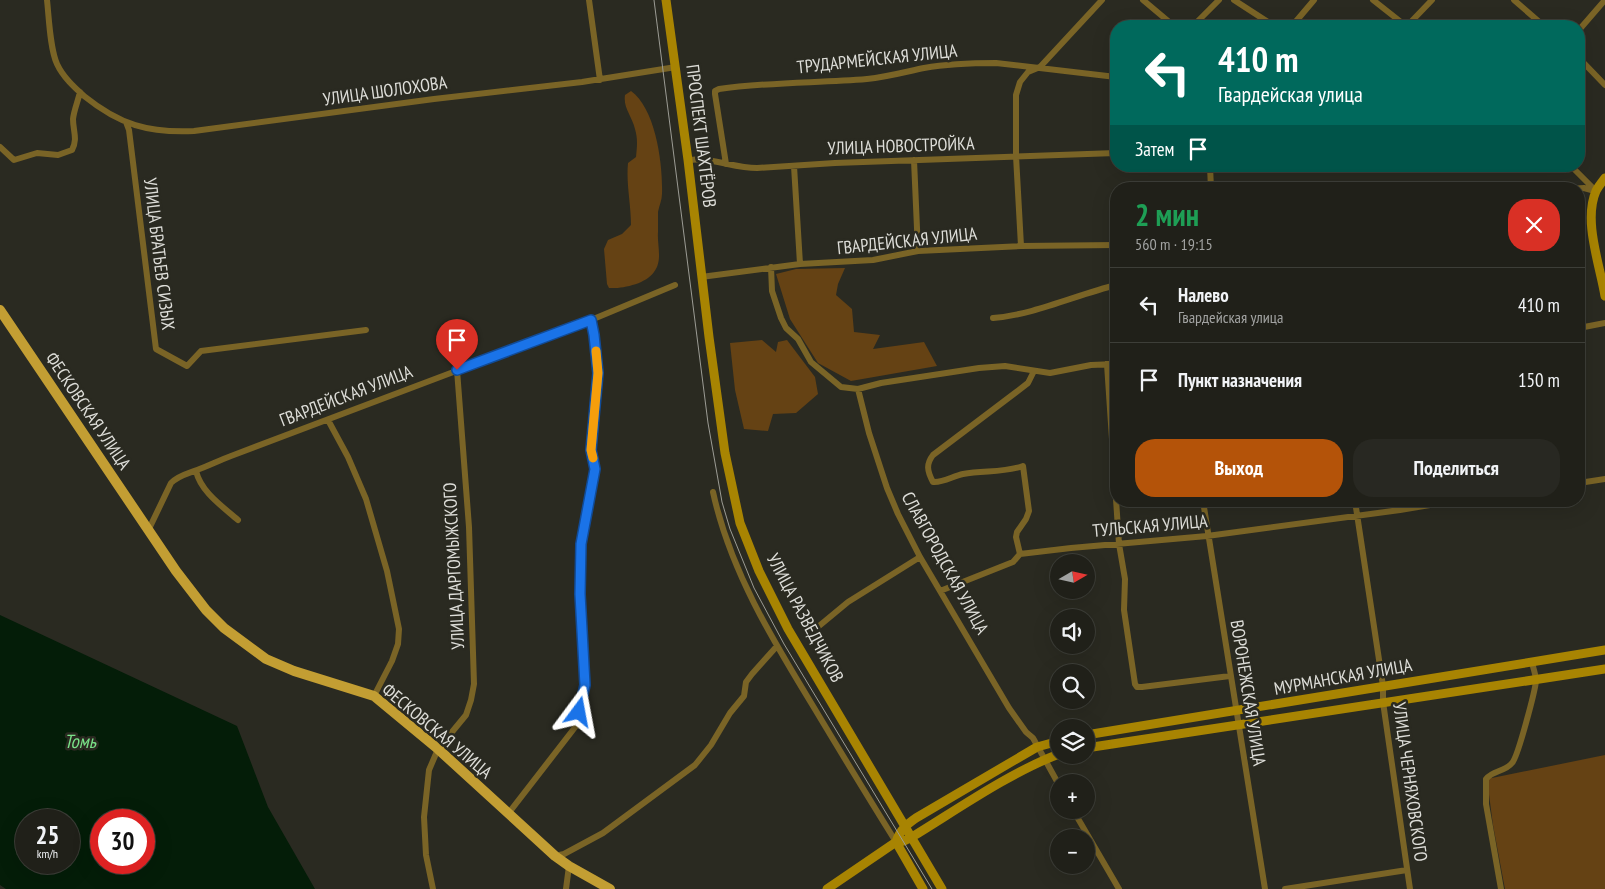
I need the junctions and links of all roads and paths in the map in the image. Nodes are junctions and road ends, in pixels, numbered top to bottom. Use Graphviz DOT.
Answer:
graph roads {
  1 [pos="47,0"];
  2 [pos="589,0"];
  3 [pos="666,0"];
  4 [pos="1102,0"];
  5 [pos="1143,0"];
  6 [pos="1219,0"];
  7 [pos="1234,0"];
  8 [pos="1314,0"];
  9 [pos="1373,0"];
  10 [pos="1432,0"];
  11 [pos="1514,0"];
  12 [pos="1605,0"];
  13 [pos="1167,20"];
  14 [pos="1198,20"];
  15 [pos="1265,20"];
  16 [pos="1297,20"];
  17 [pos="1399,20"];
  18 [pos="1413,20"];
  19 [pos="1537,20"];
  20 [pos="1585,23"];
  21 [pos="1585,64"];
  22 [pos="676,67"];
  23 [pos="1040,67"];
  24 [pos="1110,76"];
  25 [pos="600,80"];
  26 [pos="1605,85"];
  27 [pos="80,92"];
  28 [pos="126,122"];
  29 [pos="0,147"];
  30 [pos="1110,153"];
  31 [pos="1016,156"];
  32 [pos="688,160"];
  33 [pos="914,160"];
  34 [pos="726,164"];
  35 [pos="794,166"];
  36 [pos="1577,172"];
  37 [pos="1605,178"];
  38 [pos="1585,188"];
  39 [pos="1596,191"];
  40 [pos="1110,245"];
  41 [pos="1021,246"];
  42 [pos="918,251"];
  43 [pos="800,264"];
  44 [pos="771,267"];
  45 [pos="702,277"];
  46 [pos="675,285"];
  47 [pos="1110,286"];
  48 [pos="1605,296"];
  49 [pos="0,310"];
  50 [pos="993,318"];
  51 [pos="591,320"];
  52 [pos="1605,323"];
  53 [pos="1585,327"];
  54 [pos="366,330"];
  55 [pos="1107,364"];
  56 [pos="457,370"];
  57 [pos="1034,371"];
  58 [pos="858,389"];
  59 [pos="1110,409"];
  60 [pos="328,420"];
  61 [pos="196,471"];
  62 [pos="1605,479"];
  63 [pos="1585,482"];
  64 [pos="713,492"];
  65 [pos="1117,507"];
  66 [pos="1204,507"];
  67 [pos="1356,507"];
  68 [pos="1418,507"];
  69 [pos="1357,515"];
  70 [pos="238,520"];
  71 [pos="148,531"];
  72 [pos="1207,536"];
  73 [pos="1119,544"];
  74 [pos="1020,554"];
  75 [pos="920,557"];
  76 [pos="940,591"];
  77 [pos="813,631"];
  78 [pos="777,646"];
  79 [pos="1605,650"];
  80 [pos="1532,662"];
  81 [pos="1605,669"];
  82 [pos="1230,676"];
  83 [pos="1536,680"];
  84 [pos="1383,686"];
  85 [pos="374,696"];
  86 [pos="1383,702"];
  87 [pos="1236,711"];
  88 [pos="1238,726"];
  89 [pos="1095,734"];
  90 [pos="1050,743"];
  91 [pos="1038,747"];
  92 [pos="1095,747"];
  93 [pos="438,749"];
  94 [pos="1050,757"];
  95 [pos="1044,759"];
  96 [pos="1053,774"];
  97 [pos="508,814"];
  98 [pos="1078,819"];
  99 [pos="905,826"];
  100 [pos="912,837"];
  101 [pos="896,842"];
  102 [pos="555,856"];
  103 [pos="569,866"];
  104 [pos="1407,870"];
  105 [pos="433,889"];
  106 [pos="566,889"];
  107 [pos="610,889"];
  108 [pos="827,889"];
  109 [pos="924,889"];
  110 [pos="942,889"];
  111 [pos="1119,889"];
  112 [pos="1265,889"];
  113 [pos="1285,889"];
  114 [pos="1410,889"];
  115 [pos="1501,889"];
  1 -- 27 [label="street, УЛИЦА ШОЛОХОВА"];
  2 -- 25 [label="street"];
  3 -- 22 [label="main road, ПРОСПЕКТ ШАХТЁРОВ"];
  4 -- 23 [label="street"];
  5 -- 13 [label="street"];
  6 -- 14 [label="street"];
  7 -- 15 [label="street"];
  8 -- 16 [label="street"];
  9 -- 17 [label="street"];
  10 -- 18 [label="street"];
  11 -- 19 [label="street"];
  12 -- 20 [label="street"];
  21 -- 26 [label="street"];
  22 -- 25 [label="street, УЛИЦА ШОЛОХОВА"];
  22 -- 32 [label="main road, ПРОСПЕКТ ШАХТЁРОВ"];
  23 -- 24 [label="street, ТРУДАРМЕЙСКАЯ УЛИЦА"];
  23 -- 31 [label="street"];
  23 -- 34 [label="street, ТРУДАРМЕЙСКАЯ УЛИЦА"];
  25 -- 28 [label="street, УЛИЦА ШОЛОХОВА"];
  27 -- 28 [label="street, УЛИЦА ШОЛОХОВА"];
  27 -- 29 [label="street"];
  28 -- 54 [label="street, УЛИЦА БРАТЬЕВ СИЗЫХ"];
  30 -- 31 [label="street, УЛИЦА НОВОСТРОЙКА"];
  31 -- 33 [label="street, УЛИЦА НОВОСТРОЙКА"];
  31 -- 41 [label="street"];
  32 -- 34 [label="street, УЛИЦА НОВОСТРОЙКА"];
  32 -- 45 [label="main road, ПРОСПЕКТ ШАХТЁРОВ"];
  33 -- 35 [label="street, УЛИЦА НОВОСТРОЙКА"];
  33 -- 42 [label="street"];
  34 -- 35 [label="street, УЛИЦА НОВОСТРОЙКА"];
  35 -- 43 [label="street"];
  36 -- 39 [label="street"];
  37 -- 39 [label="main road"];
  38 -- 39 [label="street"];
  39 -- 48 [label="main road"];
  40 -- 41 [label="street, ГВАРДЕЙСКАЯ УЛИЦА"];
  41 -- 42 [label="street, ГВАРДЕЙСКАЯ УЛИЦА"];
  42 -- 43 [label="street, ГВАРДЕЙСКАЯ УЛИЦА"];
  43 -- 44 [label="street, ГВАРДЕЙСКАЯ УЛИЦА"];
  44 -- 45 [label="street, ГВАРДЕЙСКАЯ УЛИЦА"];
  44 -- 58 [label="street"];
  45 -- 99 [label="main road, УЛИЦА РАЗВЕДЧИКОВ"];
  46 -- 51 [label="street, ГВАРДЕЙСКАЯ УЛИЦА"];
  47 -- 50 [label="street"];
  49 -- 71 [label="main road, ФЕСКОВСКАЯ УЛИЦА"];
  51 -- 56 [label="street, ГВАРДЕЙСКАЯ УЛИЦА"];
  51 -- 97 [label="street"];
  52 -- 53 [label="street"];
  55 -- 57 [label="street"];
  55 -- 59 [label="street"];
  56 -- 60 [label="street, ГВАРДЕЙСКАЯ УЛИЦА"];
  56 -- 93 [label="street, УЛИЦА ДАРГОМЫЖСКОГО"];
  57 -- 58 [label="street"];
  57 -- 74 [label="street"];
  58 -- 75 [label="street, СЛАВГОРОДСКАЯ УЛИЦА"];
  60 -- 61 [label="street, ГВАРДЕЙСКАЯ УЛИЦА"];
  60 -- 85 [label="street"];
  61 -- 70 [label="street"];
  61 -- 71 [label="street"];
  62 -- 63 [label="street"];
  64 -- 78 [label="street, УЛИЦА РАЗВЕДЧИКОВ"];
  65 -- 73 [label="street"];
  66 -- 72 [label="street, ВОРОНЕЖСКАЯ УЛИЦА"];
  67 -- 69 [label="street, УЛИЦА ЧЕРНЯХОВСКОГО"];
  68 -- 69 [label="street, ТУЛЬСКАЯ УЛИЦА"];
  69 -- 72 [label="street, ТУЛЬСКАЯ УЛИЦА"];
  69 -- 84 [label="street, УЛИЦА ЧЕРНЯХОВСКОГО"];
  71 -- 85 [label="main road, ФЕСКОВСКАЯ УЛИЦА"];
  72 -- 73 [label="street, ТУЛЬСКАЯ УЛИЦА"];
  72 -- 82 [label="street, ВОРОНЕЖСКАЯ УЛИЦА"];
  73 -- 74 [label="street, ТУЛЬСКАЯ УЛИЦА"];
  73 -- 82 [label="street"];
  74 -- 76 [label="street, ТУЛЬСКАЯ УЛИЦА"];
  75 -- 76 [label="street, СЛАВГОРОДСКАЯ УЛИЦА"];
  75 -- 77 [label="street"];
  76 -- 91 [label="street, СЛАВГОРОДСКАЯ УЛИЦА"];
  78 -- 101 [label="street, УЛИЦА РАЗВЕДЧИКОВ"];
  78 -- 102 [label="street"];
  79 -- 80 [label="main road, МУРМАНСКАЯ УЛИЦА"];
  80 -- 83 [label="street"];
  80 -- 84 [label="main road, МУРМАНСКАЯ УЛИЦА"];
  81 -- 83 [label="main road, МУРМАНСКАЯ УЛИЦА"];
  82 -- 87 [label="street, ВОРОНЕЖСКАЯ УЛИЦА"];
  83 -- 86 [label="main road, МУРМАНСКАЯ УЛИЦА"];
  83 -- 115 [label="street"];
  84 -- 86 [label="street, УЛИЦА ЧЕРНЯХОВСКОГО"];
  84 -- 87 [label="main road, МУРМАНСКАЯ УЛИЦА"];
  85 -- 93 [label="main road, ФЕСКОВСКАЯ УЛИЦА"];
  86 -- 88 [label="main road, МУРМАНСКАЯ УЛИЦА"];
  86 -- 104 [label="street, УЛИЦА ЧЕРНЯХОВСКОГО"];
  87 -- 88 [label="street, ВОРОНЕЖСКАЯ УЛИЦА"];
  87 -- 89 [label="main road, МУРМАНСКАЯ УЛИЦА"];
  88 -- 92 [label="main road, МУРМАНСКАЯ УЛИЦА"];
  88 -- 112 [label="street, ВОРОНЕЖСКАЯ УЛИЦА"];
  90 -- 91 [label="main road"];
  91 -- 95 [label="street, СЛАВГОРОДСКАЯ УЛИЦА"];
  91 -- 99 [label="main road"];
  93 -- 97 [label="main road, ФЕСКОВСКАЯ УЛИЦА"];
  93 -- 105 [label="street, УЛИЦА ДАРГОМЫЖСКОГО"];
  94 -- 95 [label="main road"];
  95 -- 96 [label="street, СЛАВГОРОДСКАЯ УЛИЦА"];
  95 -- 100 [label="main road"];
  97 -- 102 [label="main road, ФЕСКОВСКАЯ УЛИЦА"];
  98 -- 111 [label="street"];
  99 -- 100 [label="main road, УЛИЦА РАЗВЕДЧИКОВ"];
  99 -- 101 [label="main road"];
  100 -- 101 [label="main road"];
  100 -- 110 [label="main road, УЛИЦА РАЗВЕДЧИКОВ"];
  101 -- 108 [label="main road"];
  101 -- 109 [label="main road, УЛИЦА РАЗВЕДЧИКОВ"];
  102 -- 103 [label="main road, ФЕСКОВСКАЯ УЛИЦА"];
  103 -- 106 [label="street"];
  103 -- 107 [label="main road, ФЕСКОВСКАЯ УЛИЦА"];
  104 -- 113 [label="street"];
  104 -- 114 [label="street, УЛИЦА ЧЕРНЯХОВСКОГО"];
}
